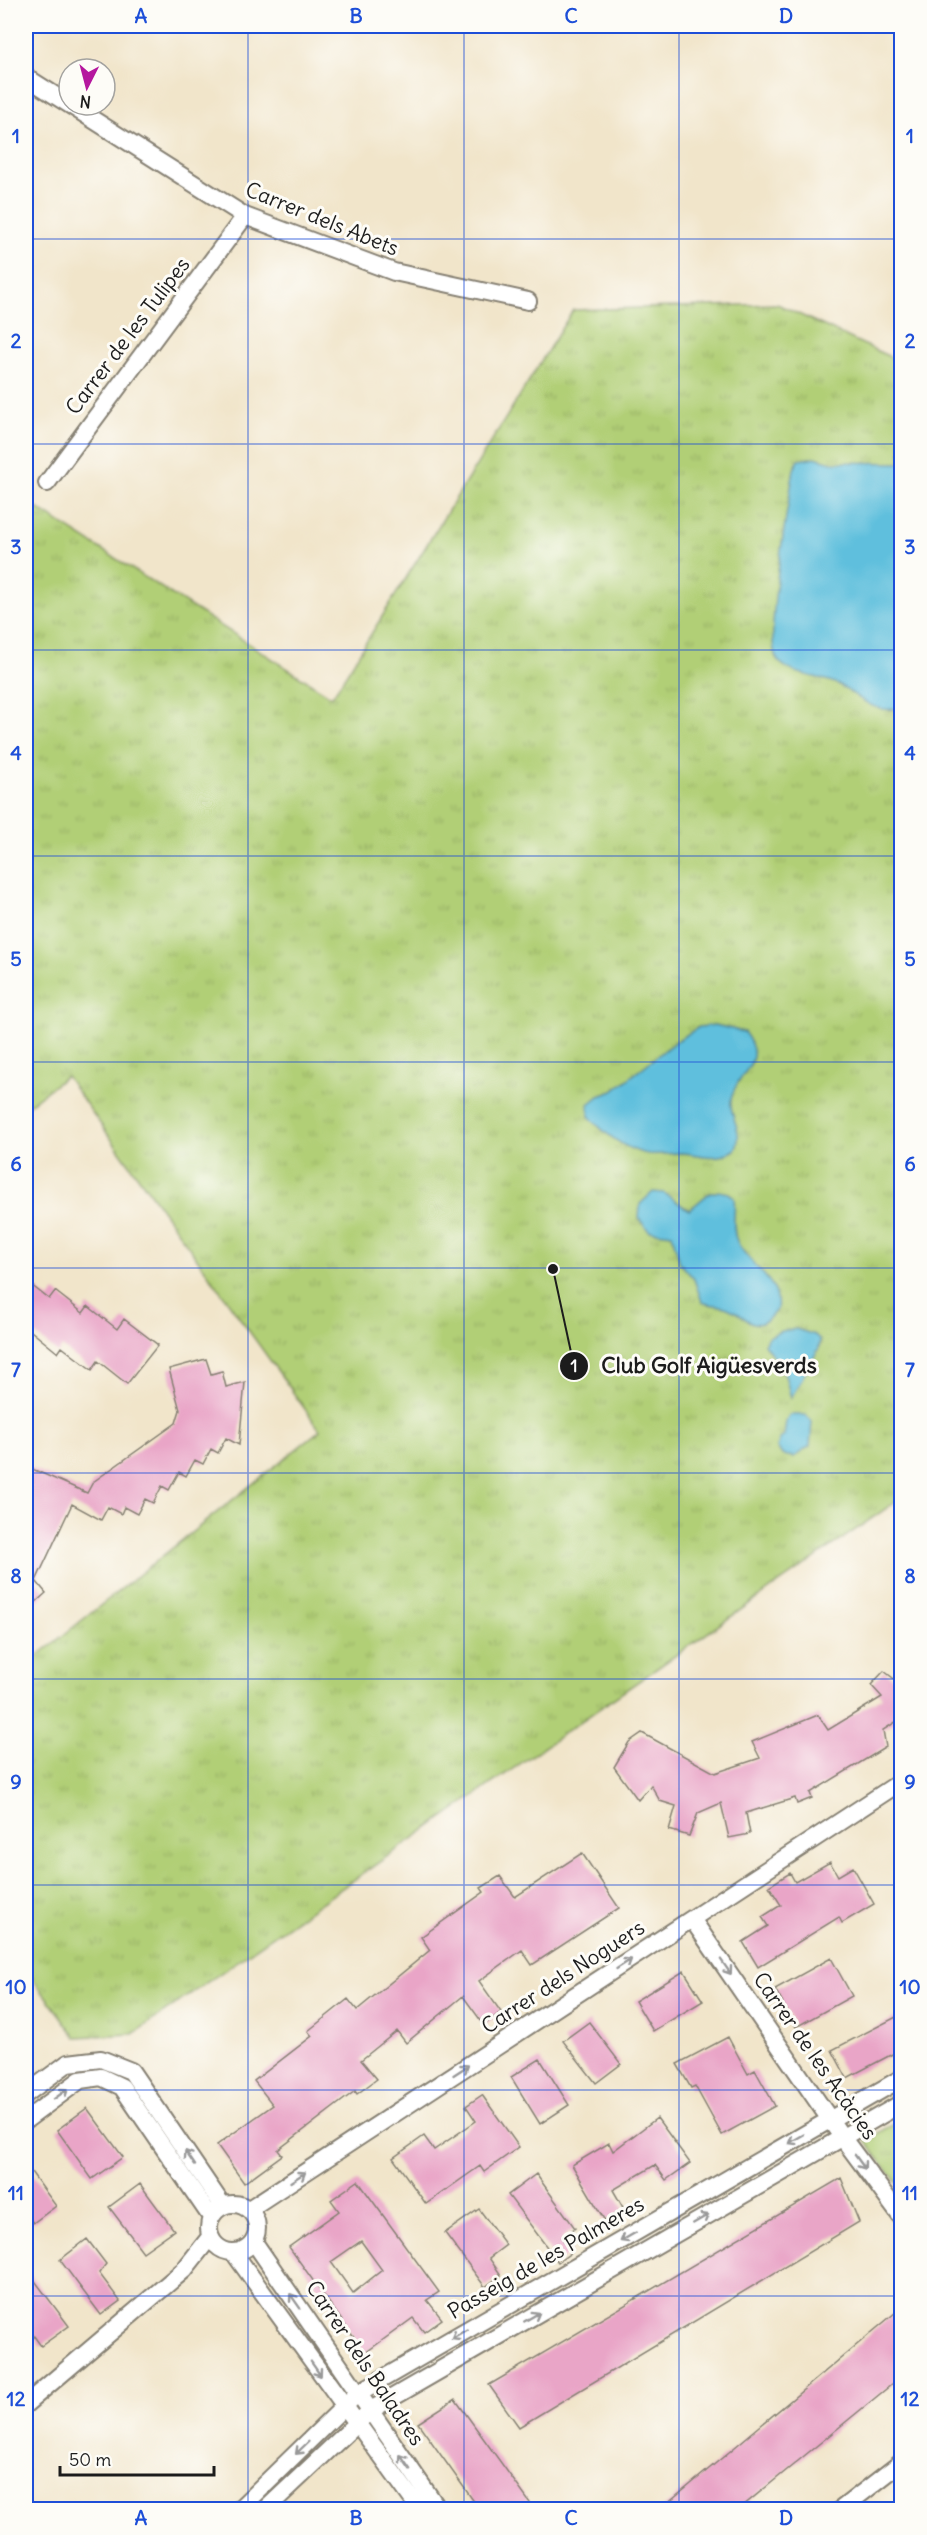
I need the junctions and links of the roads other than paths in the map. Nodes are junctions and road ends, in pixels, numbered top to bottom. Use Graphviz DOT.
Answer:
graph roads {
  1 [pos="26,78"];
  2 [pos="245,216"];
  3 [pos="528,301"];
  4 [pos="47,483"];
  5 [pos="902,1781"];
  6 [pos="692,1919"];
  7 [pos="902,2078"];
  8 [pos="26,2094"];
  9 [pos="902,2103"];
  10 [pos="831,2119"];
  11 [pos="26,2120"];
  12 [pos="842,2137"];
  13 [pos="249,2209"];
  14 [pos="217,2212"];
  15 [pos="902,2218"];
  16 [pos="210,2237"];
  17 [pos="254,2242"];
  18 [pos="230,2252"];
  19 [pos="184,2270"];
  20 [pos="358,2392"];
  21 [pos="26,2404"];
  22 [pos="344,2408"];
  23 [pos="370,2410"];
  24 [pos="355,2422"];
  25 [pos="902,2462"];
  26 [pos="238,2510"];
  27 [pos="265,2510"];
  28 [pos="420,2510"];
  29 [pos="439,2510"];
  30 [pos="840,2510"];
  1 -- 2 [label="street, Carrer dels Abets"];
  2 -- 3 [label="street, Carrer dels Abets"];
  2 -- 4 [label="street, Carrer de les Tulipes"];
  5 -- 6 [label="street, Carrer dels Noguers"];
  6 -- 10 [label="street, Carrer de les Acàcies, one-way"];
  13 -- 6 [label="street, Carrer dels Noguers, one-way"];
  7 -- 10 [label="street, Passeig de les Palmeres"];
  14 -- 8 [label="street, one-way"];
  9 -- 12 [label="street, Passeig de les Palmeres"];
  10 -- 12 [label="street, Carrer de les Acàcies"];
  10 -- 20 [label="street, Passeig de les Palmeres, one-way"];
  11 -- 14 [label="street, one-way"];
  12 -- 15 [label="street, Carrer de les Acàcies, one-way"];
  23 -- 12 [label="street, Passeig de les Palmeres, one-way"];
  13 -- 14 [label="street"];
  13 -- 17 [label="street"];
  14 -- 16 [label="street"];
  16 -- 18 [label="street"];
  16 -- 19 [label="street"];
  17 -- 18 [label="street"];
  20 -- 17 [label="street, Carrer dels Baladres, one-way"];
  18 -- 19 [label="street"];
  18 -- 22 [label="street, Carrer dels Baladres, one-way"];
  19 -- 21 [label="street"];
  20 -- 22 [label="street, Passeig de les Palmeres"];
  20 -- 23 [label="street, Carrer dels Baladres"];
  22 -- 24 [label="street, Carrer dels Baladres"];
  22 -- 26 [label="street, Passeig de les Palmeres, one-way"];
  23 -- 24 [label="street, Passeig de les Palmeres"];
  29 -- 23 [label="street, Carrer dels Baladres, one-way"];
  24 -- 27 [label="street, Passeig de les Palmeres"];
  24 -- 28 [label="street, Carrer dels Baladres"];
  25 -- 30 [label="street"];
}
